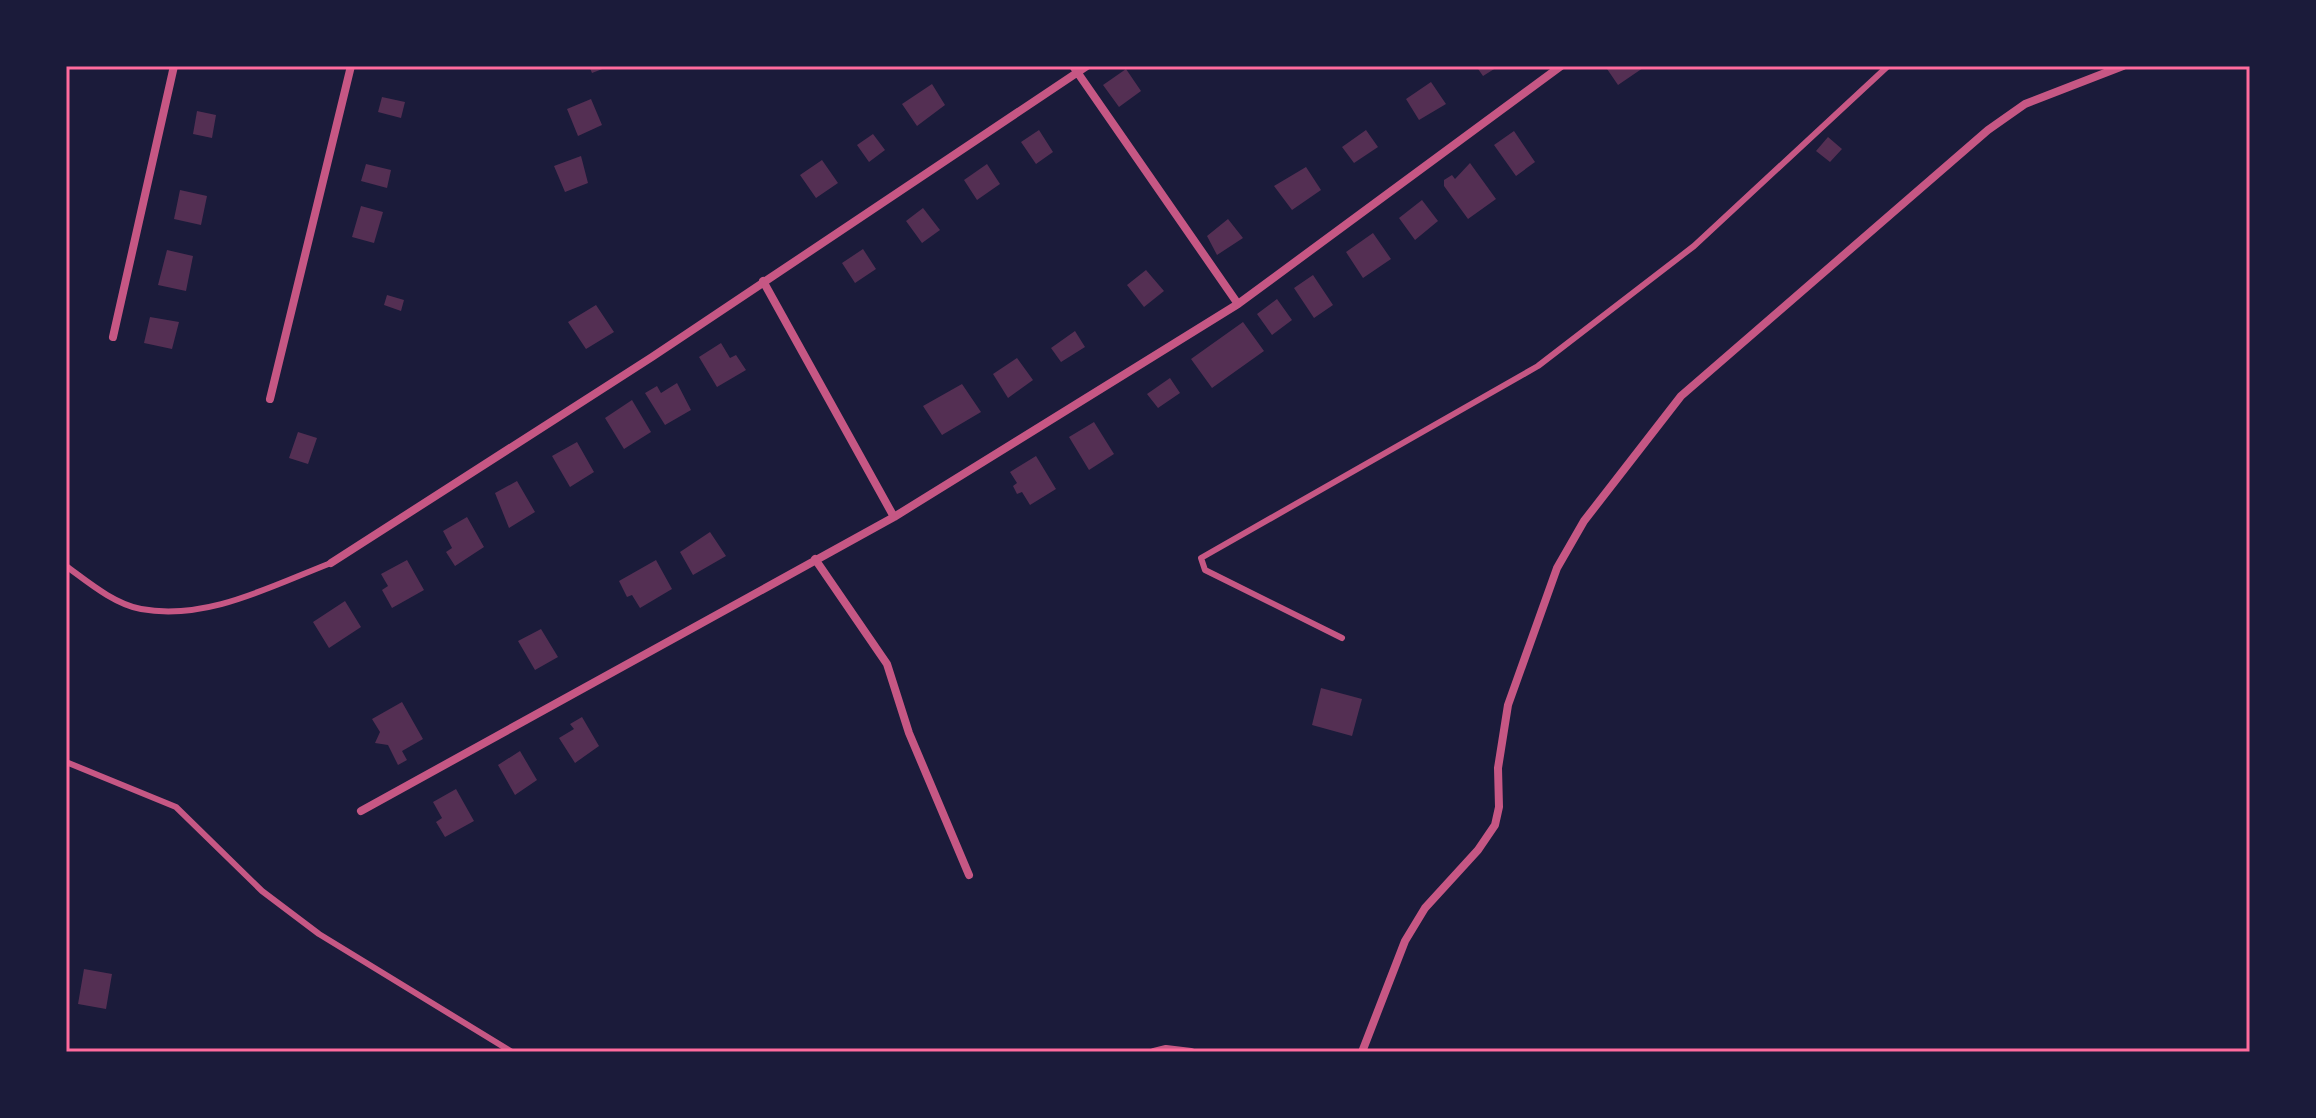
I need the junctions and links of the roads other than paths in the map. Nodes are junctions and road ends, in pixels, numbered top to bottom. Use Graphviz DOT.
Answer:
graph roads {
  1 [pos="174,66"];
  2 [pos="351,66"];
  3 [pos="1087,66"];
  4 [pos="1561,66"];
  5 [pos="1888,66"];
  6 [pos="2123,66"];
  7 [pos="1076,69"];
  8 [pos="763,281"];
  9 [pos="1238,304"];
  10 [pos="113,337"];
  11 [pos="270,399"];
  12 [pos="894,517"];
  13 [pos="815,559"];
  14 [pos="331,563"];
  15 [pos="66,566"];
  16 [pos="1342,638"];
  17 [pos="66,762"];
  18 [pos="361,811"];
  19 [pos="969,875"];
  20 [pos="512,1052"];
  21 [pos="1154,1052"];
  22 [pos="1191,1052"];
  23 [pos="1362,1052"];
  1 -- 10 [label="street"];
  2 -- 11 [label="street"];
  3 -- 7 [label="street"];
  4 -- 9 [label="street"];
  5 -- 16 [label="lane"];
  6 -- 23 [label="street"];
  7 -- 8 [label="street"];
  7 -- 9 [label="street"];
  8 -- 12 [label="street"];
  8 -- 14 [label="street"];
  9 -- 12 [label="street"];
  12 -- 13 [label="street"];
  13 -- 18 [label="street"];
  13 -- 19 [label="street"];
  14 -- 15 [label="lane"];
  17 -- 20 [label="lane"];
  21 -- 22 [label="street"];
}
